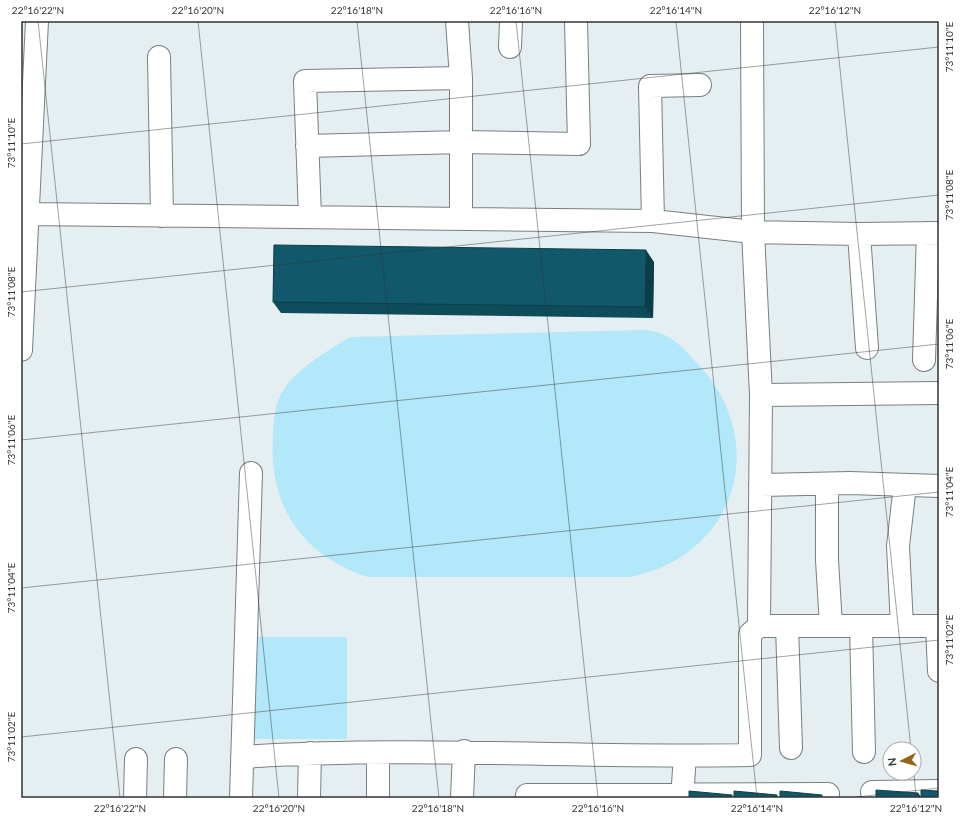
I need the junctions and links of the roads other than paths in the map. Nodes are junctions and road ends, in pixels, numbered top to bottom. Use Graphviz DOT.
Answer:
graph roads {
  1 [pos="37,21"];
  2 [pos="457,21"];
  3 [pos="511,21"];
  4 [pos="576,21"];
  5 [pos="752,21"];
  6 [pos="510,47"];
  7 [pos="159,57"];
  8 [pos="461,78"];
  9 [pos="700,85"];
  10 [pos="461,142"];
  11 [pos="308,146"];
  12 [pos="28,214"];
  13 [pos="162,216"];
  14 [pos="310,217"];
  15 [pos="461,219"];
  16 [pos="652,221"];
  17 [pos="753,232"];
  18 [pos="934,233"];
  19 [pos="860,234"];
  20 [pos="868,348"];
  21 [pos="21,350"];
  22 [pos="924,360"];
  23 [pos="939,393"];
  24 [pos="761,395"];
  25 [pos="251,472"];
  26 [pos="827,484"];
  27 [pos="760,485"];
  28 [pos="905,486"];
  29 [pos="939,486"];
  30 [pos="759,626"];
  31 [pos="787,626"];
  32 [pos="831,626"];
  33 [pos="860,626"];
  34 [pos="902,626"];
  35 [pos="938,626"];
  36 [pos="939,671"];
  37 [pos="791,748"];
  38 [pos="464,751"];
  39 [pos="864,752"];
  40 [pos="310,753"];
  41 [pos="378,753"];
  42 [pos="685,756"];
  43 [pos="242,757"];
  44 [pos="136,759"];
  45 [pos="176,759"];
  46 [pos="939,791"];
  47 [pos="828,794"];
  48 [pos="682,797"];
  49 [pos="135,798"];
  50 [pos="175,798"];
  51 [pos="241,798"];
  52 [pos="309,798"];
  53 [pos="378,798"];
  54 [pos="462,798"];
  55 [pos="527,798"];
  56 [pos="873,798"];
  1 -- 12 [label="street"];
  2 -- 8 [label="street"];
  3 -- 6 [label="street"];
  4 -- 10 [label="street"];
  5 -- 17 [label="street"];
  7 -- 13 [label="street"];
  8 -- 10 [label="street"];
  8 -- 11 [label="street"];
  9 -- 16 [label="street"];
  10 -- 11 [label="street"];
  10 -- 15 [label="street"];
  11 -- 14 [label="street"];
  12 -- 13 [label="street"];
  12 -- 21 [label="street"];
  13 -- 14 [label="street"];
  14 -- 15 [label="street"];
  15 -- 16 [label="street"];
  16 -- 17 [label="street"];
  17 -- 19 [label="street"];
  17 -- 24 [label="street"];
  18 -- 19 [label="street"];
  18 -- 22 [label="street"];
  19 -- 20 [label="street"];
  23 -- 24 [label="street"];
  24 -- 27 [label="street"];
  25 -- 43 [label="street"];
  26 -- 27 [label="street"];
  26 -- 28 [label="street"];
  26 -- 32 [label="street"];
  27 -- 30 [label="street"];
  28 -- 29 [label="street"];
  28 -- 34 [label="street"];
  30 -- 31 [label="street"];
  30 -- 42 [label="street"];
  31 -- 32 [label="street"];
  31 -- 37 [label="street"];
  32 -- 33 [label="street"];
  33 -- 34 [label="street"];
  33 -- 39 [label="street"];
  34 -- 35 [label="street"];
  35 -- 36 [label="street"];
  38 -- 41 [label="street"];
  38 -- 42 [label="street"];
  38 -- 54 [label="street"];
  40 -- 41 [label="street"];
  40 -- 43 [label="street"];
  40 -- 52 [label="street"];
  41 -- 53 [label="street"];
  42 -- 48 [label="street"];
  43 -- 51 [label="street"];
  44 -- 49 [label="street"];
  45 -- 50 [label="street"];
  46 -- 56 [label="street"];
  47 -- 48 [label="street"];
  48 -- 55 [label="street"];
}
